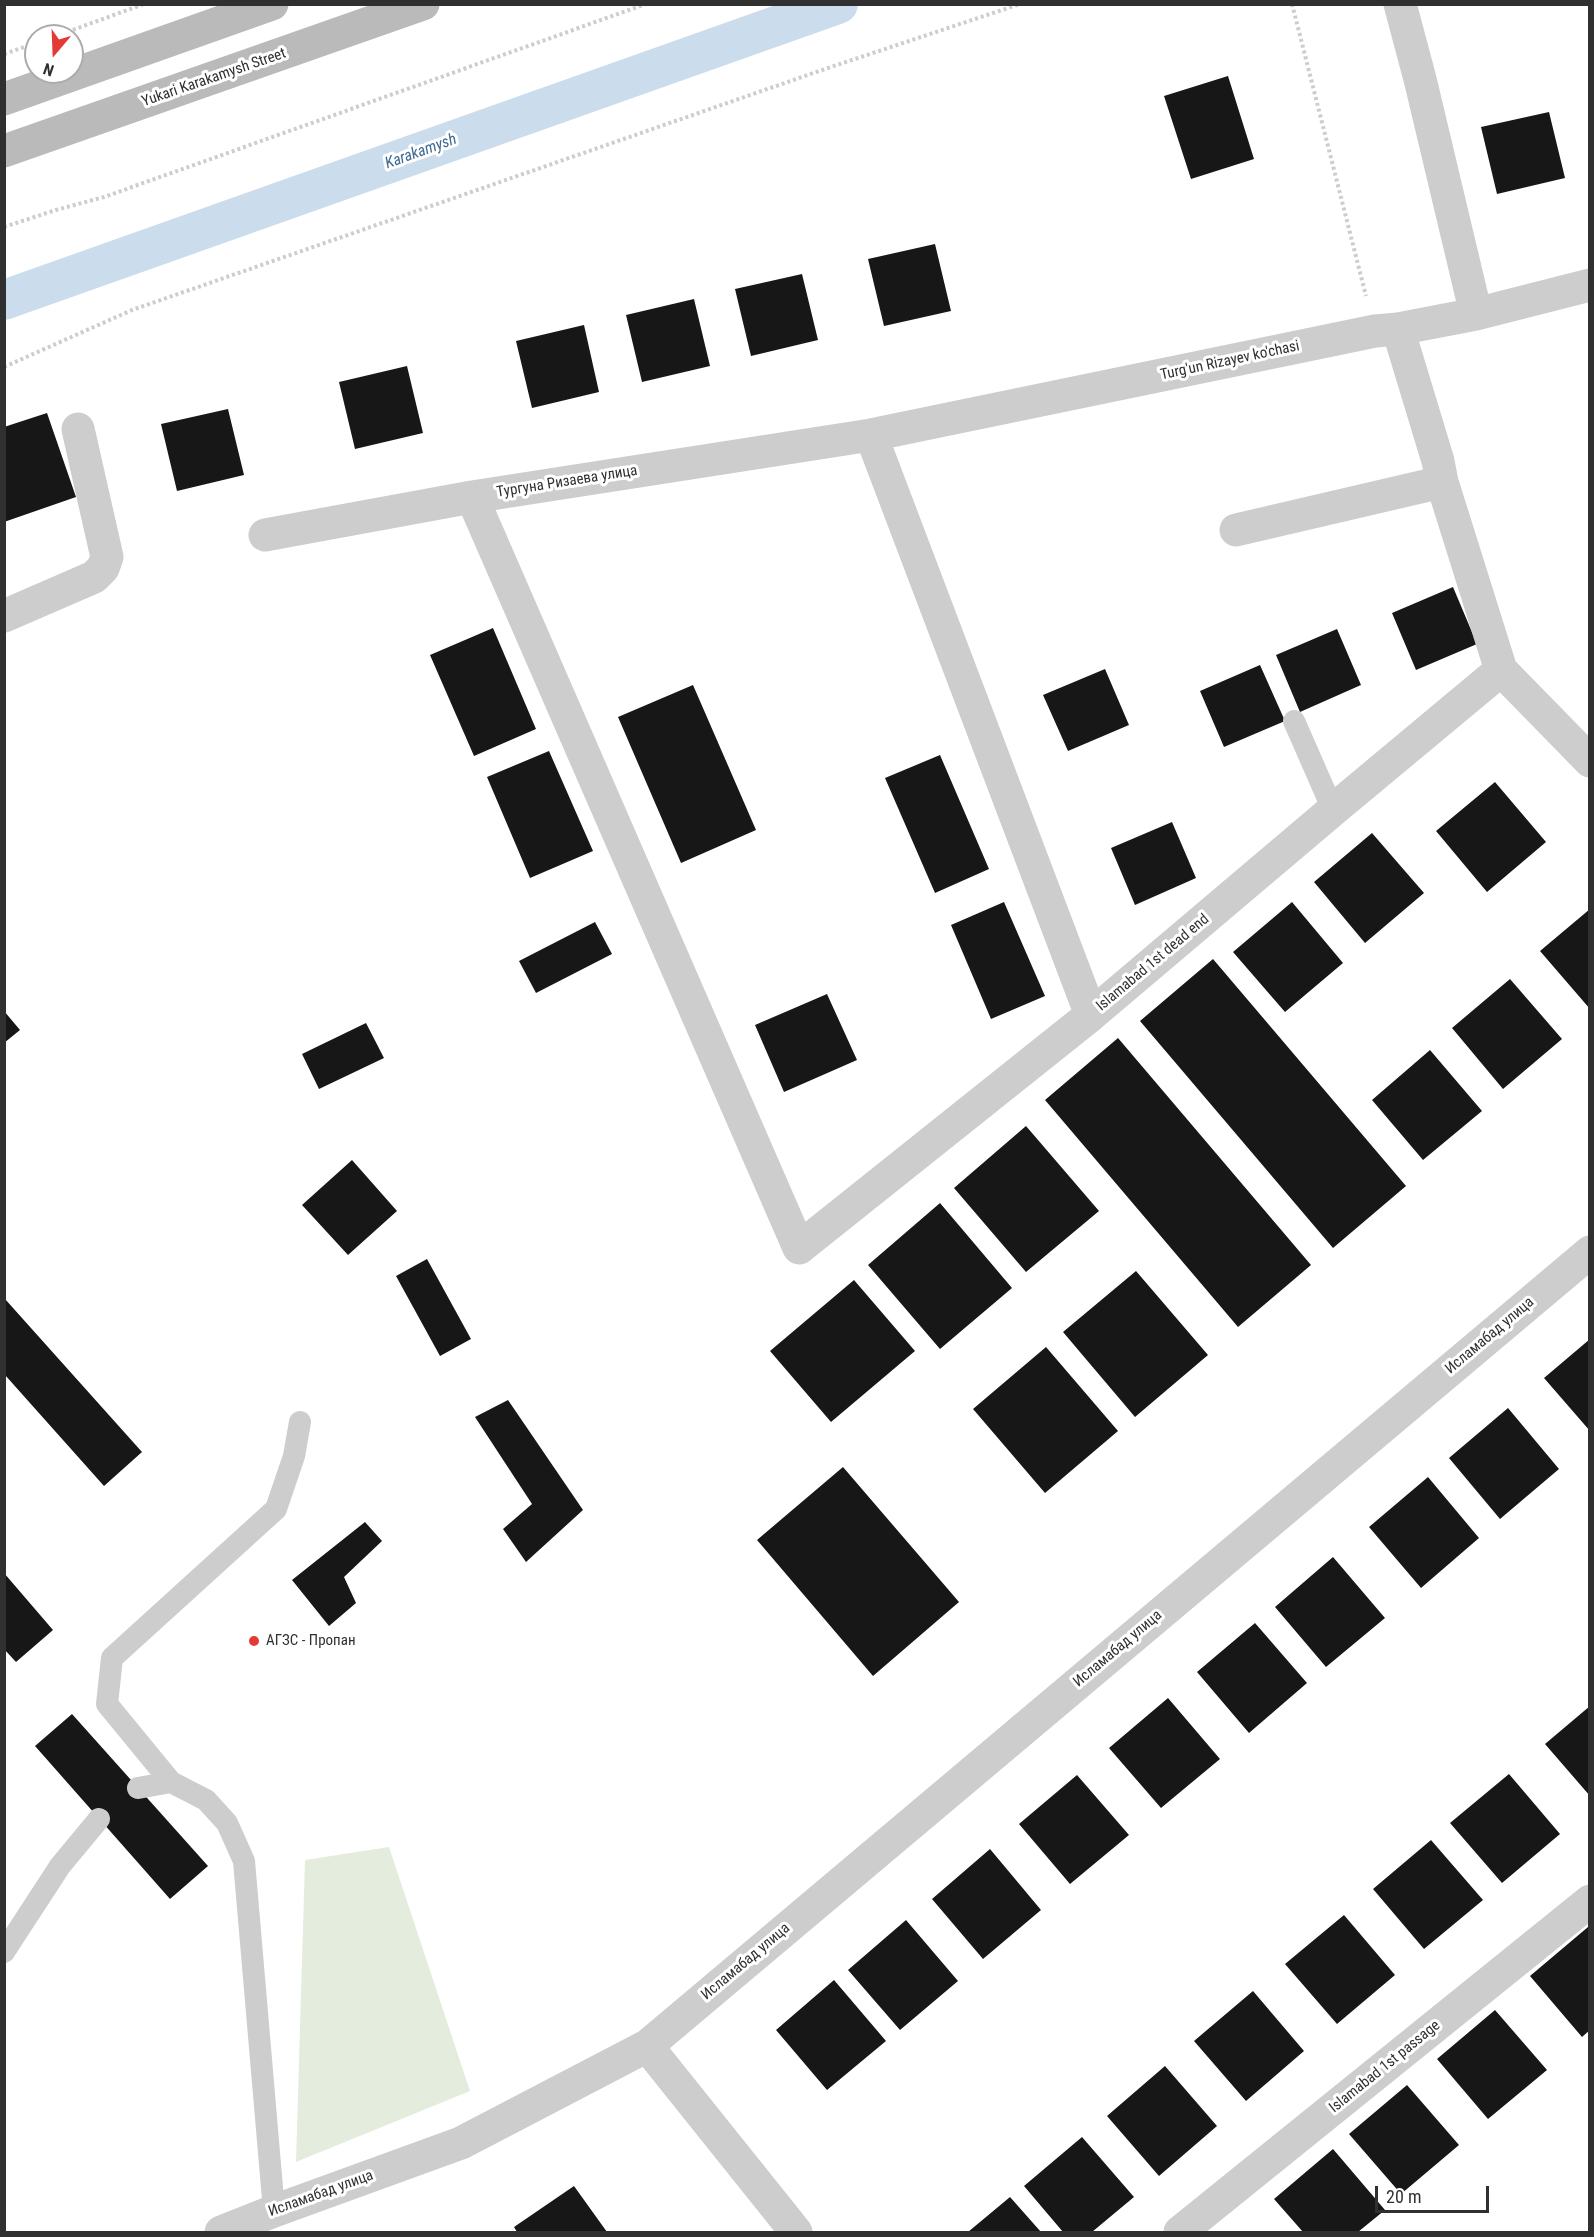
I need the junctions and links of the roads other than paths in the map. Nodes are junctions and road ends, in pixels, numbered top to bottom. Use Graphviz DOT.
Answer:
graph roads {
  1 [pos="272,4"];
  2 [pos="423,4"];
  3 [pos="1400,4"];
  4 [pos="4,99"];
  5 [pos="4,151"];
  6 [pos="1590,285"];
  7 [pos="1476,314"];
  8 [pos="1386,330"];
  9 [pos="78,429"];
  10 [pos="871,435"];
  11 [pos="1442,483"];
  12 [pos="472,497"];
  13 [pos="1236,530"];
  14 [pos="265,535"];
  15 [pos="4,616"];
  16 [pos="1501,670"];
  17 [pos="1294,721"];
  18 [pos="1590,761"];
  19 [pos="1333,810"];
  20 [pos="1091,1016"];
  21 [pos="1590,1252"];
  22 [pos="300,1422"];
  23 [pos="171,1782"];
  24 [pos="138,1788"];
  25 [pos="99,1819"];
  26 [pos="1590,1901"];
  27 [pos="4,1952"];
  28 [pos="647,2046"];
  29 [pos="274,2211"];
  30 [pos="221,2232"];
  31 [pos="796,2232"];
  32 [pos="1180,2232"];
  1 -- 4 [label="main road"];
  2 -- 5 [label="main road, Yukari Karakamysh Street"];
  3 -- 7 [label="street"];
  6 -- 7 [label="street, Turg'un Rizayev ko'chasi"];
  7 -- 8 [label="street, Turg'un Rizayev ko'chasi"];
  8 -- 10 [label="street, Turg'un Rizayev ko'chasi"];
  8 -- 11 [label="street"];
  9 -- 15 [label="street"];
  10 -- 12 [label="street, Тургуна Ризаева улица"];
  10 -- 20 [label="street"];
  11 -- 13 [label="street"];
  11 -- 16 [label="street"];
  12 -- 14 [label="street, Тургуна Ризаева улица"];
  12 -- 20 [label="street, Islamabad 1st dead end"];
  16 -- 18 [label="street"];
  16 -- 19 [label="street, Islamabad 1st dead end"];
  17 -- 19 [label="lane"];
  19 -- 20 [label="street, Islamabad 1st dead end"];
  21 -- 28 [label="street, Исламабад улица"];
  22 -- 23 [label="lane"];
  23 -- 24 [label="lane"];
  23 -- 29 [label="lane"];
  25 -- 27 [label="lane"];
  26 -- 32 [label="street, Islamabad 1st passage"];
  28 -- 29 [label="street, Исламабад улица"];
  28 -- 31 [label="street"];
  29 -- 30 [label="street, Исламабад улица"];
}
